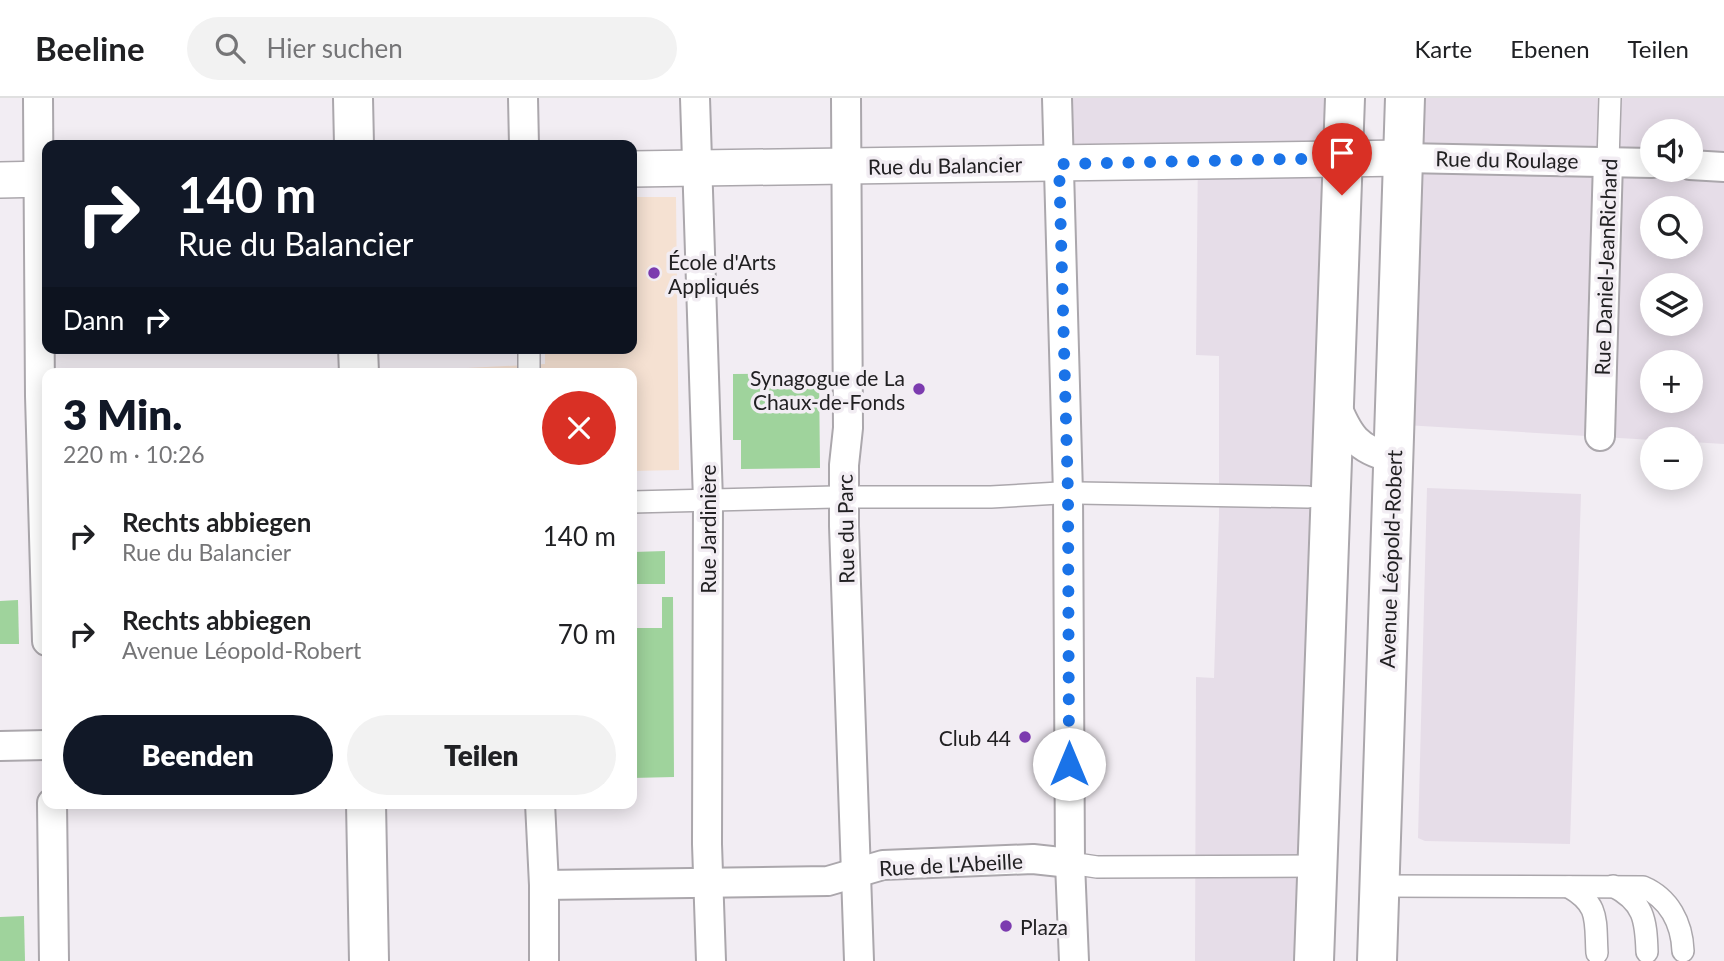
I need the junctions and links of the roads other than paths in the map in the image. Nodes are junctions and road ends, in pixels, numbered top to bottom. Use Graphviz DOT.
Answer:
graph roads {
  1 [pos="38,98"];
  2 [pos="353,98"];
  3 [pos="523,98"];
  4 [pos="695,98"];
  5 [pos="846,98"];
  6 [pos="1057,98"];
  7 [pos="1345,98"];
  8 [pos="1405,98"];
  9 [pos="1610,98"];
  10 [pos="354,140"];
  11 [pos="524,140"];
  12 [pos="1343,158"];
  13 [pos="1404,158"];
  14 [pos="1608,161"];
  15 [pos="1640,162"];
  16 [pos="42,163"];
  17 [pos="1059,164"];
  18 [pos="846,166"];
  19 [pos="1703,166"];
  20 [pos="1724,167"];
  21 [pos="637,169"];
  22 [pos="698,169"];
  23 [pos="42,179"];
  24 [pos="0,180"];
  25 [pos="42,251"];
  26 [pos="1335,399"];
  27 [pos="1600,436"];
  28 [pos="1393,458"];
  29 [pos="42,466"];
  30 [pos="1308,497"];
  31 [pos="708,501"];
  32 [pos="637,502"];
  33 [pos="42,745"];
  34 [pos="0,746"];
  35 [pos="52,809"];
  36 [pos="366,809"];
  37 [pos="540,809"];
  38 [pos="1070,863"];
  39 [pos="1317,866"];
  40 [pos="857,872"];
  41 [pos="709,882"];
  42 [pos="544,885"];
  43 [pos="1380,886"];
  44 [pos="1613,886"];
  45 [pos="1569,887"];
  46 [pos="1683,951"];
  47 [pos="1647,952"];
  48 [pos="1597,953"];
  49 [pos="54,961"];
  50 [pos="369,961"];
  51 [pos="544,961"];
  52 [pos="711,961"];
  53 [pos="859,961"];
  54 [pos="1074,961"];
  55 [pos="1314,961"];
  56 [pos="1377,961"];
  1 -- 16 [label="street"];
  2 -- 10 [label="main road"];
  3 -- 11 [label="street"];
  4 -- 22 [label="street, Rue Jardinière"];
  5 -- 18 [label="street, Rue du Parc"];
  6 -- 17 [label="street"];
  7 -- 12 [label="main road"];
  8 -- 13 [label="main road, Avenue Léopold-Robert"];
  9 -- 14 [label="street, Rue Daniel-JeanRichard"];
  12 -- 13 [label="street"];
  12 -- 17 [label="street, Rue du Balancier"];
  12 -- 26 [label="main road"];
  13 -- 14 [label="street, Rue du Roulage"];
  13 -- 28 [label="main road, Avenue Léopold-Robert"];
  14 -- 15 [label="street, Rue du Roulage"];
  14 -- 27 [label="street, Rue Daniel-JeanRichard"];
  17 -- 18 [label="street, Rue du Balancier"];
  17 -- 38 [label="street"];
  18 -- 22 [label="street, Rue du Balancier"];
  18 -- 40 [label="street, Rue du Parc"];
  19 -- 20 [label="street"];
  21 -- 22 [label="street, Rue du Balancier"];
  22 -- 31 [label="street, Rue Jardinière"];
  23 -- 24 [label="street"];
  25 -- 29 [label="street"];
  26 -- 28 [label="street"];
  26 -- 39 [label="main road"];
  28 -- 43 [label="main road, Avenue Léopold-Robert"];
  30 -- 31 [label="street"];
  31 -- 32 [label="street"];
  31 -- 41 [label="street, Rue Jardinière"];
  33 -- 34 [label="street"];
  35 -- 49 [label="street"];
  36 -- 50 [label="main road"];
  37 -- 42 [label="street"];
  38 -- 39 [label="street, Rue de L'Abeille"];
  38 -- 40 [label="street, Rue de L'Abeille"];
  38 -- 54 [label="street"];
  39 -- 55 [label="main road"];
  40 -- 41 [label="street, Rue de L'Abeille"];
  40 -- 53 [label="street, Rue du Parc"];
  41 -- 42 [label="street, Rue de L'Abeille"];
  41 -- 52 [label="street, Rue Jardinière"];
  42 -- 51 [label="street"];
  43 -- 45 [label="street"];
  43 -- 56 [label="main road, Avenue Léopold-Robert"];
  44 -- 45 [label="street"];
  44 -- 46 [label="street"];
  44 -- 47 [label="street"];
  45 -- 48 [label="street"];
}
